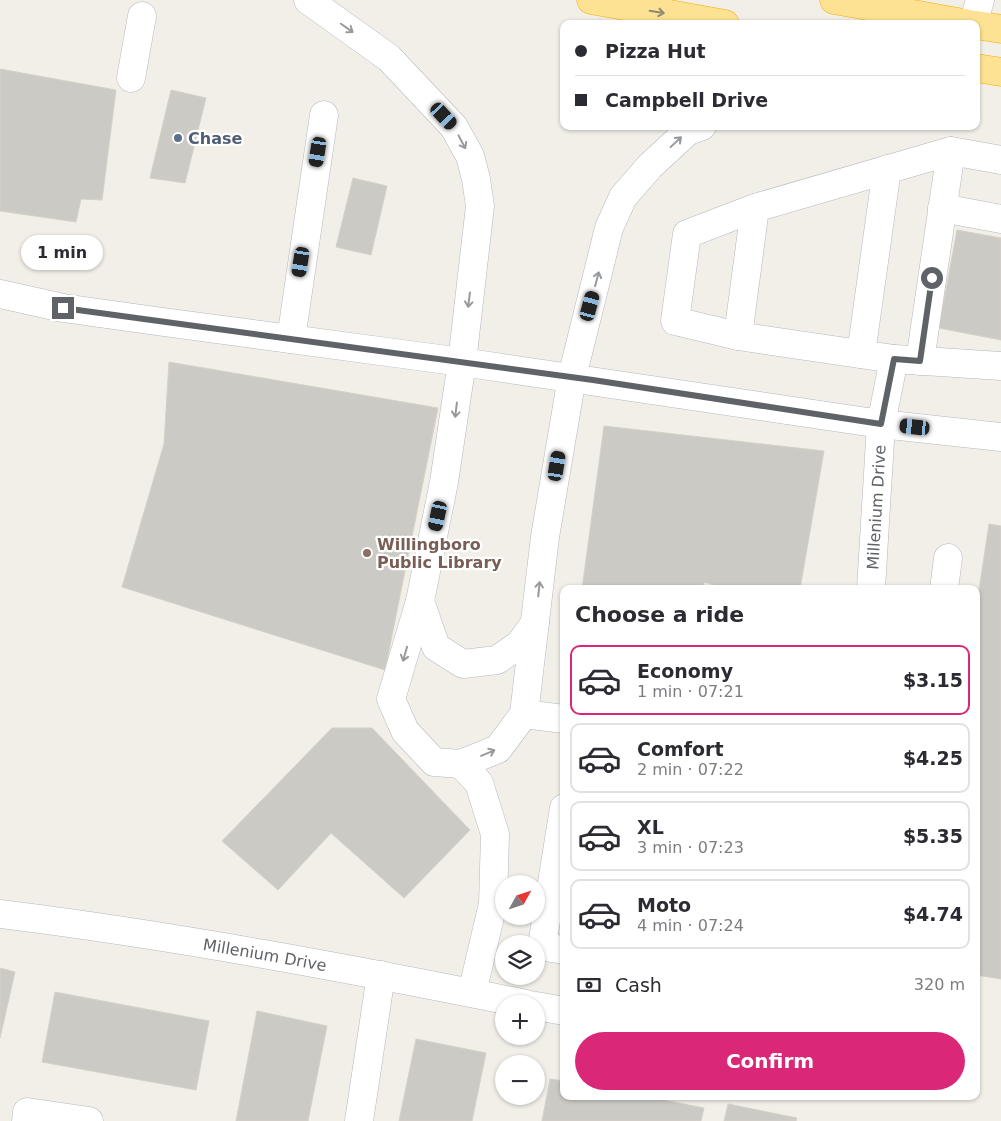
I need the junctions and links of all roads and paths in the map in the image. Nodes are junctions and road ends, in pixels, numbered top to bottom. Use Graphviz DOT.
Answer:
graph roads {
  1 [pos="308,0"];
  2 [pos="591,0"];
  3 [pos="838,0"];
  4 [pos="980,0"];
  5 [pos="914,7"];
  6 [pos="142,16"];
  7 [pos="703,20"];
  8 [pos="956,20"];
  9 [pos="976,20"];
  10 [pos="980,25"];
  11 [pos="1001,29"];
  12 [pos="980,69"];
  13 [pos="1001,72"];
  14 [pos="131,78"];
  15 [pos="324,115"];
  16 [pos="691,130"];
  17 [pos="951,151"];
  18 [pos="1001,160"];
  19 [pos="887,170"];
  20 [pos="755,208"];
  21 [pos="942,208"];
  22 [pos="1001,219"];
  23 [pos="0,294"];
  24 [pos="738,336"];
  25 [pos="291,339"];
  26 [pos="862,354"];
  27 [pos="894,359"];
  28 [pos="920,361"];
  29 [pos="462,362"];
  30 [pos="1001,366"];
  31 [pos="572,377"];
  32 [pos="881,424"];
  33 [pos="1001,437"];
  34 [pos="948,558"];
  35 [pos="871,585"];
  36 [pos="945,585"];
  37 [pos="420,601"];
  38 [pos="535,623"];
  39 [pos="524,714"];
  40 [pos="560,718"];
  41 [pos="461,764"];
  42 [pos="560,833"];
  43 [pos="0,914"];
  44 [pos="560,949"];
  45 [pos="381,974"];
  46 [pos="472,993"];
  47 [pos="495,998"];
  48 [pos="545,1008"];
  49 [pos="560,1010"];
  50 [pos="26,1121"];
  51 [pos="89,1121"];
  52 [pos="359,1121"];
  1 -- 29 [label="street, one-way"];
  2 -- 7 [label="highway, one-way"];
  3 -- 5 [label="highway"];
  4 -- 9 [label="street"];
  5 -- 8 [label="highway"];
  6 -- 14 [label="street"];
  10 -- 11 [label="highway"];
  12 -- 13 [label="highway"];
  15 -- 25 [label="street"];
  31 -- 16 [label="street, one-way"];
  17 -- 18 [label="street"];
  17 -- 19 [label="street"];
  17 -- 21 [label="street"];
  19 -- 20 [label="street"];
  19 -- 26 [label="street"];
  20 -- 24 [label="street"];
  20 -- 24 [label="street"];
  21 -- 22 [label="street"];
  21 -- 28 [label="street"];
  23 -- 25 [label="street"];
  24 -- 26 [label="street"];
  25 -- 29 [label="street"];
  26 -- 27 [label="street"];
  27 -- 28 [label="street"];
  27 -- 32 [label="street, Millenium Drive"];
  28 -- 30 [label="street"];
  29 -- 31 [label="street"];
  29 -- 37 [label="street, one-way"];
  31 -- 32 [label="street"];
  38 -- 31 [label="street, one-way"];
  32 -- 33 [label="street"];
  32 -- 35 [label="street, Millenium Drive"];
  34 -- 36 [label="street"];
  37 -- 38 [label="street"];
  37 -- 41 [label="street, one-way"];
  38 -- 39 [label="street"];
  39 -- 40 [label="street"];
  41 -- 39 [label="street, one-way"];
  41 -- 46 [label="street"];
  42 -- 44 [label="street"];
  43 -- 45 [label="street, Millenium Drive"];
  45 -- 46 [label="street, Millenium Drive"];
  45 -- 52 [label="street"];
  46 -- 47 [label="street, Millenium Drive"];
  48 -- 49 [label="street"];
  50 -- 51 [label="street"];
}
